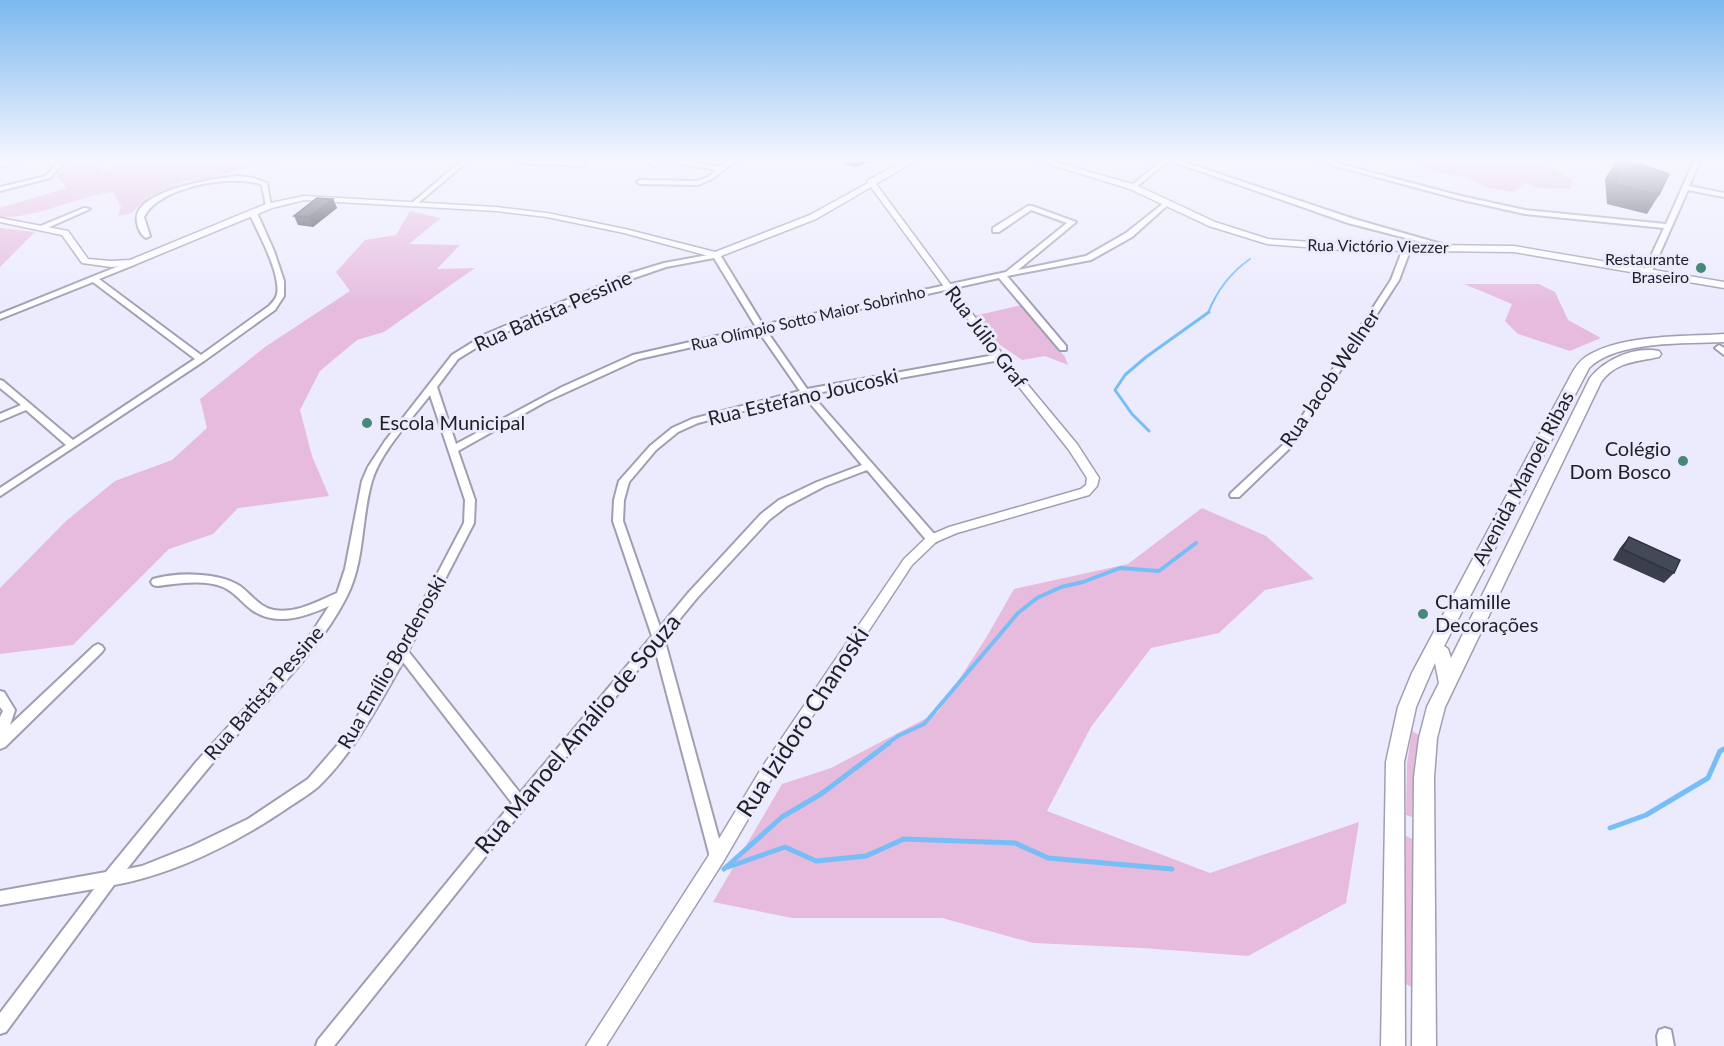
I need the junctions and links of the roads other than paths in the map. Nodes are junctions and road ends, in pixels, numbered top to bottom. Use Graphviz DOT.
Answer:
graph roads {
  1 [pos="84,210"];
  2 [pos="143,210"];
  3 [pos="260,210"];
  4 [pos="490,210"];
  5 [pos="827,210"];
  6 [pos="892,210"];
  7 [pos="1025,210"];
  8 [pos="1037,210"];
  9 [pos="1159,210"];
  10 [pos="1182,210"];
  11 [pos="1318,210"];
  12 [pos="1515,210"];
  13 [pos="1675,210"];
  14 [pos="253,213"];
  15 [pos="0,220"];
  16 [pos="1668,226"];
  17 [pos="42,227"];
  18 [pos="996,230"];
  19 [pos="146,236"];
  20 [pos="1448,247"];
  21 [pos="1407,248"];
  22 [pos="716,255"];
  23 [pos="130,263"];
  24 [pos="1648,271"];
  25 [pos="1005,275"];
  26 [pos="93,279"];
  27 [pos="1724,285"];
  28 [pos="947,286"];
  29 [pos="0,317"];
  30 [pos="761,329"];
  31 [pos="1723,347"];
  32 [pos="1063,348"];
  33 [pos="1000,357"];
  34 [pos="201,359"];
  35 [pos="0,383"];
  36 [pos="432,386"];
  37 [pos="805,392"];
  38 [pos="25,406"];
  39 [pos="0,418"];
  40 [pos="71,444"];
  41 [pos="1538,449"];
  42 [pos="452,450"];
  43 [pos="1558,457"];
  44 [pos="868,466"];
  45 [pos="1526,472"];
  46 [pos="1545,483"];
  47 [pos="1085,492"];
  48 [pos="0,493"];
  49 [pos="1235,495"];
  50 [pos="932,539"];
  51 [pos="157,582"];
  52 [pos="342,595"];
  53 [pos="658,638"];
  54 [pos="1434,648"];
  55 [pos="98,649"];
  56 [pos="402,652"];
  57 [pos="1447,682"];
  58 [pos="0,696"];
  59 [pos="0,735"];
  60 [pos="0,743"];
  61 [pos="520,803"];
  62 [pos="717,857"];
  63 [pos="110,879"];
  64 [pos="0,898"];
  65 [pos="0,1026"];
  66 [pos="324,1046"];
  67 [pos="595,1046"];
  68 [pos="1393,1046"];
  69 [pos="1424,1046"];
  1 -- 17 [label="street"];
  2 -- 19 [label="street"];
  3 -- 14 [label="street"];
  4 -- 22 [label="street"];
  5 -- 22 [label="street"];
  6 -- 28 [label="street, Rua Júlio Graf"];
  7 -- 18 [label="street"];
  8 -- 25 [label="street"];
  9 -- 25 [label="street, Rua Olímpio Sotto Maior Sobrinho"];
  10 -- 21 [label="street, Rua Victório Viezzer"];
  11 -- 20 [label="street"];
  12 -- 16 [label="street"];
  13 -- 16 [label="street"];
  14 -- 23 [label="street"];
  14 -- 34 [label="street"];
  15 -- 17 [label="street"];
  16 -- 24 [label="street"];
  17 -- 23 [label="street"];
  20 -- 21 [label="street, Rua Victório Viezzer"];
  20 -- 24 [label="street, Rua Victório Viezzer"];
  21 -- 49 [label="street, Rua Jacob Wellner"];
  22 -- 30 [label="street"];
  22 -- 36 [label="street, Rua Batista Pessine"];
  23 -- 26 [label="street"];
  24 -- 27 [label="street, Rua Victório Viezzer"];
  25 -- 28 [label="street, Rua Olímpio Sotto Maior Sobrinho"];
  25 -- 32 [label="street"];
  26 -- 29 [label="street"];
  26 -- 34 [label="street"];
  28 -- 30 [label="street, Rua Olímpio Sotto Maior Sobrinho"];
  28 -- 33 [label="street, Rua Júlio Graf"];
  30 -- 37 [label="street"];
  30 -- 42 [label="street, Rua Olímpio Sotto Maior Sobrinho"];
  31 -- 41 [label="main road, Avenida Manoel Ribas"];
  31 -- 43 [label="main road, Avenida Manoel Ribas"];
  33 -- 37 [label="street, Rua Estefano Joucoski"];
  33 -- 47 [label="street, Rua Júlio Graf"];
  34 -- 40 [label="street"];
  35 -- 38 [label="street"];
  36 -- 42 [label="street, Rua Emílio Bordenoski"];
  36 -- 52 [label="street, Rua Batista Pessine"];
  37 -- 44 [label="street"];
  37 -- 53 [label="street, Rua Estefano Joucoski"];
  38 -- 39 [label="street"];
  38 -- 40 [label="street"];
  40 -- 48 [label="street"];
  41 -- 43 [label="main road"];
  41 -- 45 [label="main road, Avenida Manoel Ribas"];
  42 -- 56 [label="street, Rua Emílio Bordenoski"];
  43 -- 46 [label="main road, Avenida Manoel Ribas"];
  44 -- 50 [label="street"];
  44 -- 53 [label="street, Rua Manoel Amálio de Souza"];
  45 -- 46 [label="main road"];
  45 -- 54 [label="main road, Avenida Manoel Ribas"];
  46 -- 57 [label="main road, Avenida Manoel Ribas"];
  47 -- 50 [label="street, Rua Izidoro Chanoski"];
  50 -- 62 [label="street, Rua Izidoro Chanoski"];
  51 -- 52 [label="street"];
  52 -- 63 [label="street, Rua Batista Pessine"];
  53 -- 61 [label="street, Rua Manoel Amálio de Souza"];
  53 -- 62 [label="street, Rua Estefano Joucoski"];
  54 -- 57 [label="main road"];
  54 -- 68 [label="main road, Avenida Manoel Ribas"];
  55 -- 60 [label="street"];
  56 -- 61 [label="street"];
  56 -- 63 [label="street, Rua Emílio Bordenoski"];
  57 -- 69 [label="main road, Avenida Manoel Ribas"];
  58 -- 59 [label="street"];
  61 -- 66 [label="street, Rua Manoel Amálio de Souza"];
  62 -- 67 [label="street, Rua Izidoro Chanoski"];
  63 -- 64 [label="street, Rua Emílio Bordenoski"];
  63 -- 65 [label="street, Rua Batista Pessine"];
}
